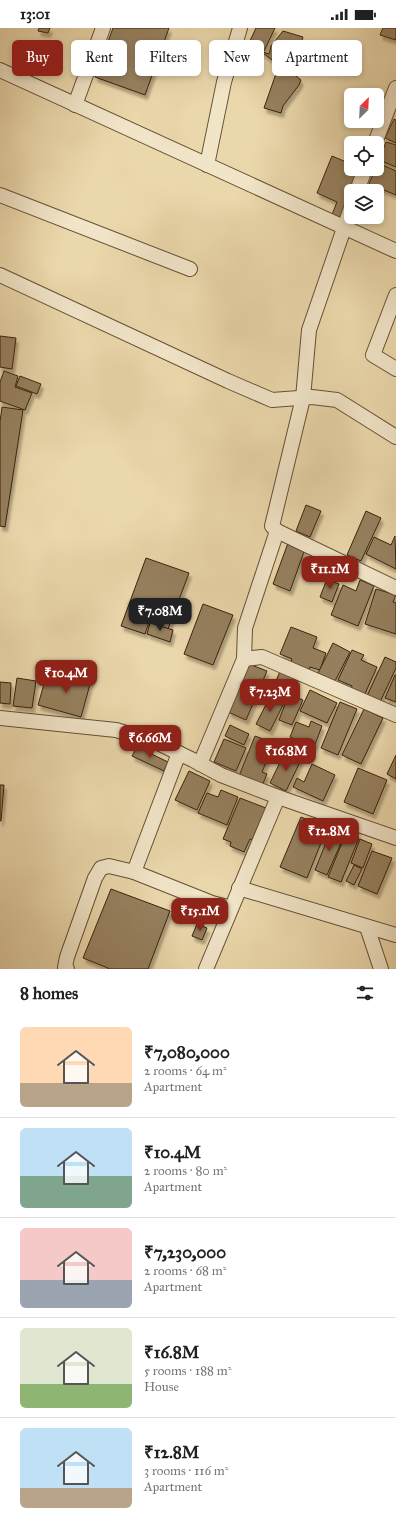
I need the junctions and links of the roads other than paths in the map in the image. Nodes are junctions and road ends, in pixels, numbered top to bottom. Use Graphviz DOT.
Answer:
graph roads {
  1 [pos="103,28"];
  2 [pos="240,28"];
  3 [pos="0,70"];
  4 [pos="396,88"];
  5 [pos="75,105"];
  6 [pos="378,136"];
  7 [pos="207,165"];
  8 [pos="0,195"];
  9 [pos="345,224"];
  10 [pos="344,228"];
  11 [pos="396,251"];
  12 [pos="190,269"];
  13 [pos="0,275"];
  14 [pos="396,295"];
  15 [pos="396,370"];
  16 [pos="303,398"];
  17 [pos="396,437"];
  18 [pos="277,531"];
  19 [pos="396,588"];
  20 [pos="244,659"];
  21 [pos="396,715"];
  22 [pos="0,718"];
  23 [pos="179,753"];
  24 [pos="200,764"];
  25 [pos="278,797"];
  26 [pos="396,838"];
  27 [pos="134,872"];
  28 [pos="239,888"];
  29 [pos="231,908"];
  30 [pos="367,927"];
  31 [pos="396,935"];
  32 [pos="68,969"];
  33 [pos="206,969"];
  34 [pos="381,969"];
  1 -- 5 [label="street"];
  2 -- 7 [label="street"];
  3 -- 5 [label="street"];
  4 -- 6 [label="street"];
  5 -- 7 [label="street"];
  7 -- 10 [label="street"];
  8 -- 12 [label="street"];
  9 -- 10 [label="street"];
  10 -- 11 [label="street"];
  10 -- 16 [label="street"];
  13 -- 16 [label="street"];
  14 -- 15 [label="street"];
  16 -- 17 [label="street"];
  16 -- 18 [label="street"];
  18 -- 19 [label="street"];
  18 -- 20 [label="street"];
  20 -- 21 [label="street"];
  20 -- 24 [label="street"];
  22 -- 23 [label="street"];
  23 -- 24 [label="street"];
  23 -- 27 [label="street"];
  24 -- 25 [label="street"];
  25 -- 26 [label="street"];
  25 -- 28 [label="street"];
  27 -- 29 [label="street"];
  27 -- 32 [label="street"];
  28 -- 29 [label="street"];
  28 -- 30 [label="street"];
  29 -- 33 [label="street"];
  30 -- 31 [label="street"];
  30 -- 34 [label="street"];
}
